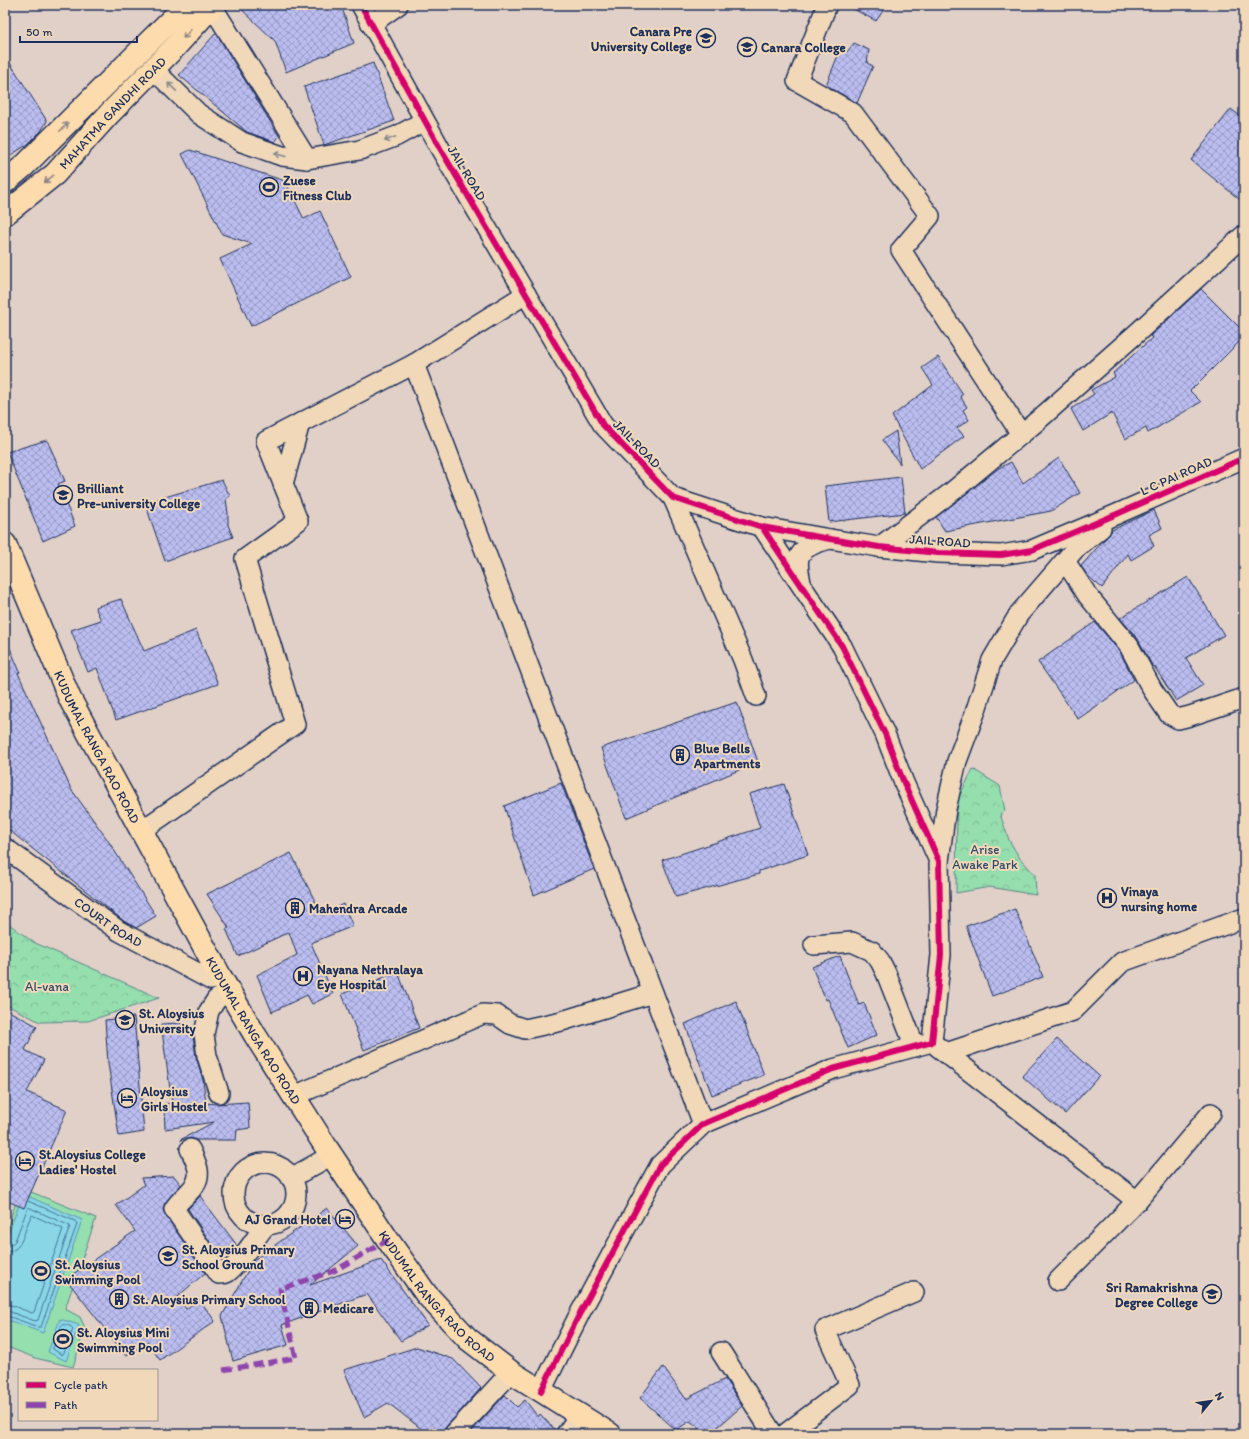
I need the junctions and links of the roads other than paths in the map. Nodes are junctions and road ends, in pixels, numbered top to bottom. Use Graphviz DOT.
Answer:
graph roads {
  1 [pos="186,5"];
  2 [pos="212,5"];
  3 [pos="361,5"];
  4 [pos="398,5"];
  5 [pos="827,5"];
  6 [pos="371,24"];
  7 [pos="153,69"];
  8 [pos="424,121"];
  9 [pos="307,159"];
  10 [pos="5,182"];
  11 [pos="5,214"];
  12 [pos="1244,235"];
  13 [pos="526,294"];
  14 [pos="414,364"];
  15 [pos="300,423"];
  16 [pos="1021,434"];
  17 [pos="1244,458"];
  18 [pos="283,484"];
  19 [pos="673,498"];
  20 [pos="1118,514"];
  21 [pos="762,527"];
  22 [pos="830,539"];
  23 [pos="5,544"];
  24 [pos="879,547"];
  25 [pos="1065,561"];
  26 [pos="802,586"];
  27 [pos="756,696"];
  28 [pos="1244,698"];
  29 [pos="141,831"];
  30 [pos="5,848"];
  31 [pos="939,861"];
  32 [pos="1244,918"];
  33 [pos="814,945"];
  34 [pos="222,989"];
  35 [pos="653,993"];
  36 [pos="931,1047"];
  37 [pos="220,1093"];
  38 [pos="294,1096"];
  39 [pos="1211,1113"];
  40 [pos="703,1124"];
  41 [pos="190,1149"];
  42 [pos="332,1155"];
  43 [pos="291,1178"];
  44 [pos="1137,1201"];
  45 [pos="266,1225"];
  46 [pos="1058,1281"];
  47 [pos="914,1292"];
  48 [pos="721,1352"];
  49 [pos="511,1372"];
  50 [pos="541,1391"];
  51 [pos="579,1416"];
  52 [pos="454,1434"];
  53 [pos="566,1434"];
  54 [pos="610,1434"];
  55 [pos="773,1434"];
  56 [pos="785,1434"];
  10 -- 1 [label="main road, MAHATMA GANDHI ROAD, one-way"];
  2 -- 7 [label="main road, MAHATMA GANDHI ROAD, one-way"];
  2 -- 9 [label="street"];
  3 -- 6 [label="street, JAIL ROAD"];
  4 -- 6 [label="street"];
  5 -- 16 [label="street"];
  6 -- 8 [label="street, JAIL ROAD"];
  9 -- 7 [label="street, one-way"];
  7 -- 11 [label="main road, MAHATMA GANDHI ROAD, one-way"];
  8 -- 9 [label="street, one-way"];
  8 -- 13 [label="street, JAIL ROAD"];
  12 -- 16 [label="street"];
  13 -- 14 [label="street"];
  13 -- 19 [label="street, JAIL ROAD"];
  14 -- 15 [label="street"];
  14 -- 35 [label="street"];
  15 -- 18 [label="street"];
  15 -- 18 [label="street"];
  16 -- 24 [label="street"];
  17 -- 20 [label="street, L C PAI ROAD"];
  18 -- 29 [label="street"];
  19 -- 21 [label="street, JAIL ROAD"];
  19 -- 27 [label="street"];
  20 -- 24 [label="street, JAIL ROAD"];
  20 -- 25 [label="street"];
  21 -- 22 [label="street, JAIL ROAD"];
  21 -- 26 [label="street"];
  22 -- 24 [label="street, JAIL ROAD"];
  22 -- 26 [label="street"];
  23 -- 29 [label="main road, KUDUMAL RANGA RAO ROAD"];
  25 -- 28 [label="street"];
  25 -- 31 [label="street"];
  26 -- 31 [label="street"];
  29 -- 34 [label="main road, KUDUMAL RANGA RAO ROAD"];
  30 -- 34 [label="street, COURT ROAD"];
  31 -- 36 [label="street"];
  32 -- 36 [label="street"];
  33 -- 36 [label="street"];
  34 -- 37 [label="street"];
  34 -- 38 [label="main road, KUDUMAL RANGA RAO ROAD"];
  35 -- 38 [label="street"];
  35 -- 40 [label="street"];
  36 -- 40 [label="street"];
  36 -- 44 [label="street"];
  38 -- 42 [label="main road, KUDUMAL RANGA RAO ROAD"];
  39 -- 44 [label="street"];
  40 -- 50 [label="street"];
  41 -- 45 [label="street"];
  42 -- 43 [label="street"];
  42 -- 49 [label="main road, KUDUMAL RANGA RAO ROAD"];
  43 -- 45 [label="street"];
  43 -- 45 [label="street"];
  44 -- 46 [label="street"];
  47 -- 56 [label="street"];
  48 -- 55 [label="street"];
  49 -- 50 [label="main road, KUDUMAL RANGA RAO ROAD"];
  49 -- 52 [label="street"];
  50 -- 51 [label="main road, KUDUMAL RANGA RAO ROAD"];
  51 -- 53 [label="street"];
  51 -- 54 [label="main road, KUDUMAL RANGA RAO ROAD"];
}
